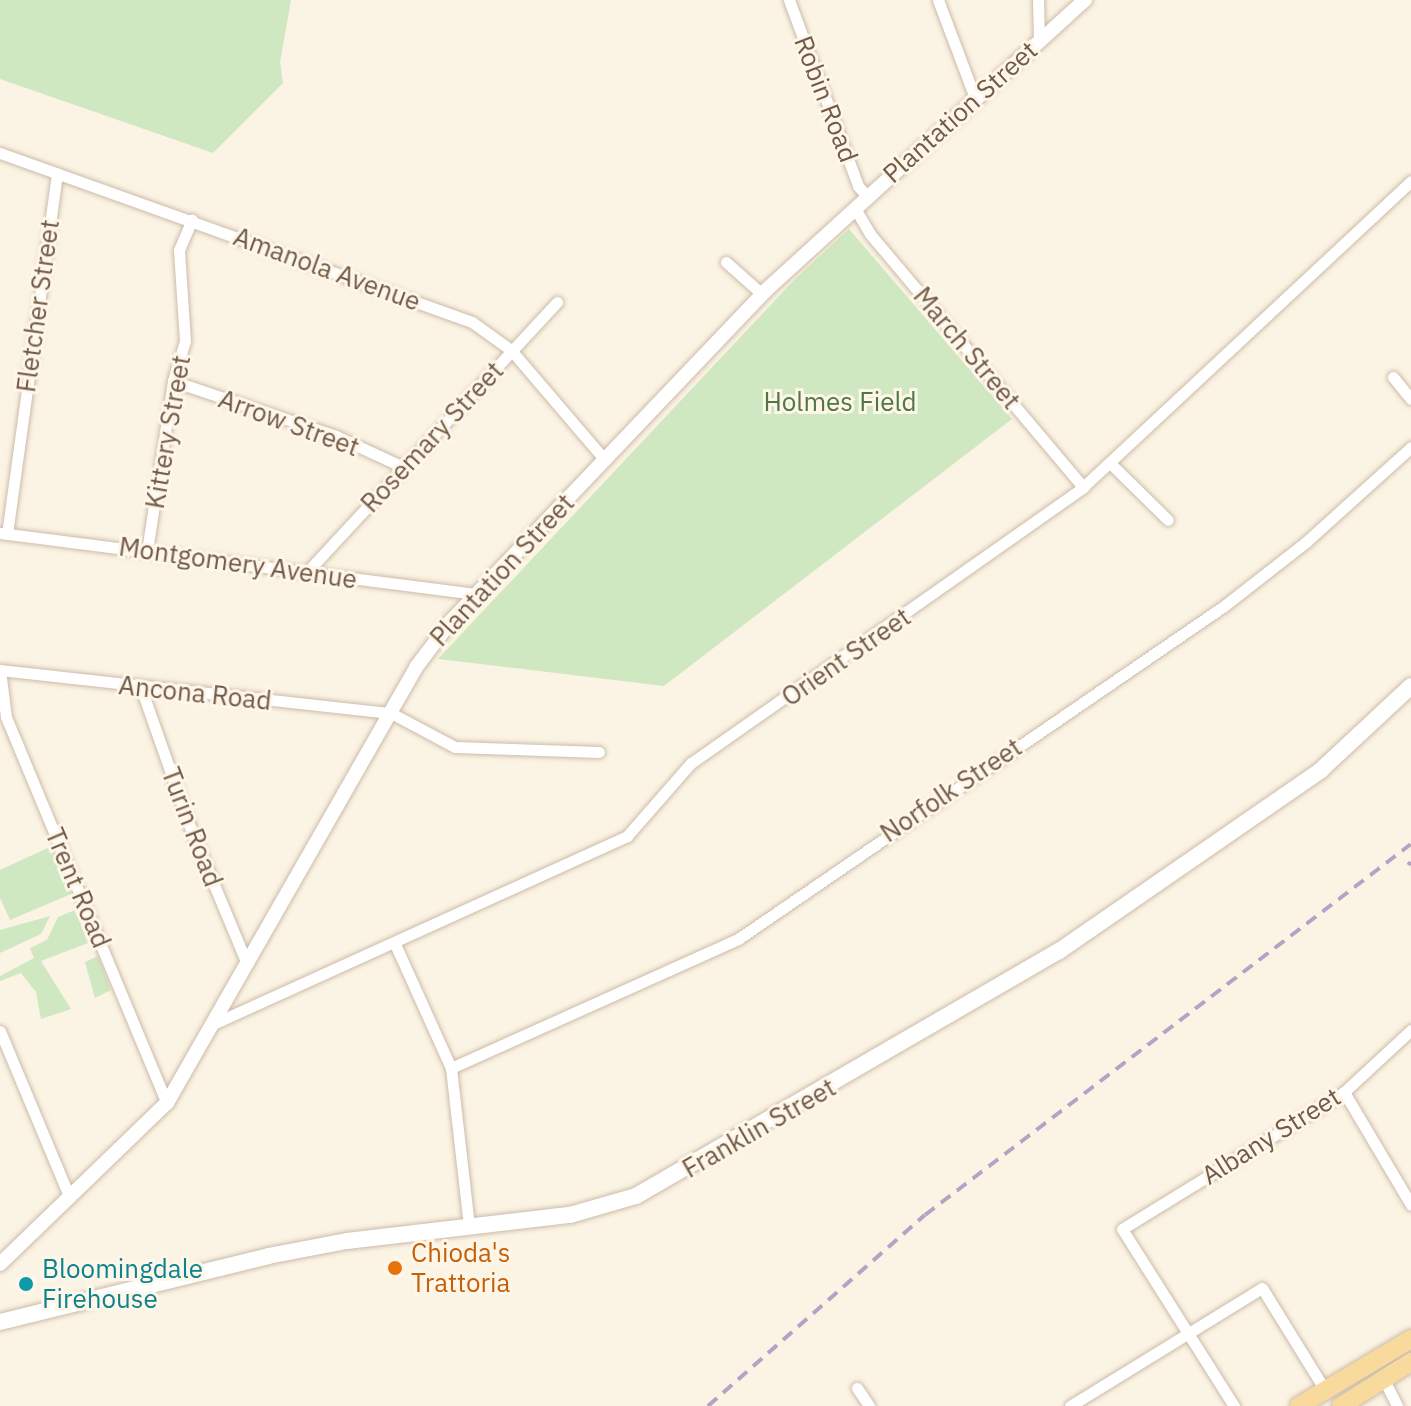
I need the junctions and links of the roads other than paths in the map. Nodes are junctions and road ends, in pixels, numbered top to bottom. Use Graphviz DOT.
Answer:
graph roads {
  1 [pos="789,0"];
  2 [pos="938,0"];
  3 [pos="1038,0"];
  4 [pos="1085,0"];
  5 [pos="1039,41"];
  6 [pos="975,98"];
  7 [pos="0,153"];
  8 [pos="57,173"];
  9 [pos="1411,181"];
  10 [pos="867,196"];
  11 [pos="854,207"];
  12 [pos="192,220"];
  13 [pos="726,262"];
  14 [pos="762,294"];
  15 [pos="557,302"];
  16 [pos="513,351"];
  17 [pos="1393,377"];
  18 [pos="173,381"];
  19 [pos="1411,399"];
  20 [pos="1411,447"];
  21 [pos="605,460"];
  22 [pos="1110,463"];
  23 [pos="403,467"];
  24 [pos="1083,487"];
  25 [pos="1168,520"];
  26 [pos="4,533"];
  27 [pos="147,551"];
  28 [pos="307,572"];
  29 [pos="476,594"];
  30 [pos="0,670"];
  31 [pos="1411,686"];
  32 [pos="141,688"];
  33 [pos="391,713"];
  34 [pos="599,752"];
  35 [pos="395,944"];
  36 [pos="247,964"];
  37 [pos="213,1024"];
  38 [pos="1411,1030"];
  39 [pos="0,1031"];
  40 [pos="451,1068"];
  41 [pos="1344,1092"];
  42 [pos="167,1103"];
  43 [pos="70,1198"];
  44 [pos="1411,1205"];
  45 [pos="469,1226"];
  46 [pos="0,1264"];
  47 [pos="3,1320"];
  48 [pos="1188,1333"];
  49 [pos="1411,1339"];
  50 [pos="1411,1362"];
  51 [pos="1384,1380"];
  52 [pos="857,1388"];
  53 [pos="1325,1390"];
  54 [pos="869,1406"];
  55 [pos="1070,1406"];
  56 [pos="1234,1406"];
  57 [pos="1299,1406"];
  58 [pos="1341,1406"];
  59 [pos="1397,1406"];
  1 -- 10 [label="street, Robin Road"];
  2 -- 6 [label="street"];
  3 -- 5 [label="street"];
  4 -- 5 [label="street, Plantation Street"];
  5 -- 6 [label="street, Plantation Street"];
  6 -- 10 [label="street, Plantation Street"];
  7 -- 8 [label="street, Amanola Avenue"];
  8 -- 12 [label="street, Amanola Avenue"];
  8 -- 26 [label="street, Fletcher Street"];
  9 -- 22 [label="street, Orient Street"];
  10 -- 11 [label="street, Plantation Street"];
  11 -- 14 [label="street, Plantation Street"];
  11 -- 24 [label="street, March Street"];
  12 -- 16 [label="street, Amanola Avenue"];
  12 -- 18 [label="street, Kittery Street"];
  13 -- 14 [label="street"];
  14 -- 21 [label="street, Plantation Street"];
  15 -- 16 [label="street, Rosemary Street"];
  16 -- 21 [label="street, Amanola Avenue"];
  16 -- 23 [label="street, Rosemary Street"];
  17 -- 19 [label="street"];
  18 -- 23 [label="street, Arrow Street"];
  18 -- 27 [label="street, Kittery Street"];
  20 -- 40 [label="street, Norfolk Street"];
  21 -- 29 [label="street, Plantation Street"];
  22 -- 24 [label="street, Orient Street"];
  22 -- 25 [label="street"];
  23 -- 28 [label="street, Rosemary Street"];
  24 -- 35 [label="street, Orient Street"];
  26 -- 27 [label="street, Montgomery Avenue"];
  27 -- 28 [label="street, Montgomery Avenue"];
  28 -- 29 [label="street, Montgomery Avenue"];
  29 -- 33 [label="street, Plantation Street"];
  30 -- 32 [label="street, Ancona Road"];
  30 -- 42 [label="street, Trent Road"];
  31 -- 45 [label="main road, Franklin Street"];
  32 -- 33 [label="street, Ancona Road"];
  32 -- 36 [label="street, Turin Road"];
  33 -- 34 [label="street"];
  33 -- 36 [label="street, Plantation Street"];
  35 -- 37 [label="street, Orient Street"];
  35 -- 40 [label="street"];
  36 -- 37 [label="street, Plantation Street"];
  37 -- 42 [label="street, Plantation Street"];
  38 -- 41 [label="street, Albany Street"];
  39 -- 43 [label="street"];
  40 -- 45 [label="street"];
  41 -- 44 [label="street"];
  41 -- 48 [label="street, Albany Street"];
  42 -- 43 [label="street, Plantation Street"];
  43 -- 46 [label="street, Plantation Street"];
  45 -- 47 [label="main road, Franklin Street"];
  48 -- 53 [label="street"];
  48 -- 55 [label="street"];
  48 -- 56 [label="street"];
  49 -- 53 [label="main road"];
  50 -- 51 [label="main road"];
  51 -- 58 [label="main road"];
  51 -- 59 [label="street"];
  52 -- 54 [label="street"];
  53 -- 57 [label="main road"];
}
